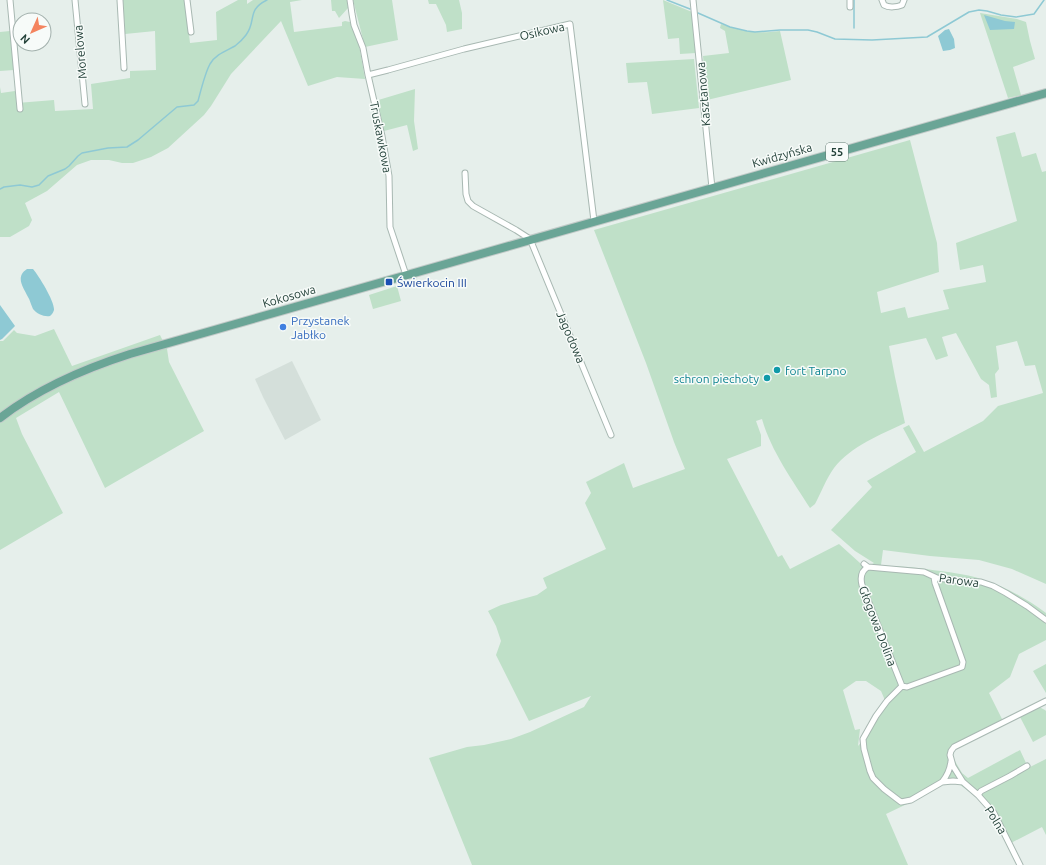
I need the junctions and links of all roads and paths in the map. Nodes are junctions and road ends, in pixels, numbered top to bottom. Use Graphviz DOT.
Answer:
graph roads {
  1 [pos="10,0"];
  2 [pos="75,0"];
  3 [pos="120,0"];
  4 [pos="187,0"];
  5 [pos="350,0"];
  6 [pos="693,0"];
  7 [pos="850,0"];
  8 [pos="882,0"];
  9 [pos="904,0"];
  10 [pos="850,7"];
  11 [pos="191,32"];
  12 [pos="124,68"];
  13 [pos="368,75"];
  14 [pos="1046,93"];
  15 [pos="85,104"];
  16 [pos="20,109"];
  17 [pos="465,173"];
  18 [pos="712,188"];
  19 [pos="594,221"];
  20 [pos="530,239"];
  21 [pos="406,275"];
  22 [pos="0,418"];
  23 [pos="612,435"];
  24 [pos="866,565"];
  25 [pos="934,577"];
  26 [pos="1046,620"];
  27 [pos="902,686"];
  28 [pos="1046,701"];
  29 [pos="951,760"];
  30 [pos="1027,766"];
  31 [pos="942,782"];
  32 [pos="963,782"];
  33 [pos="978,795"];
  34 [pos="1020,865"];
  1 -- 16 [label="street"];
  2 -- 15 [label="street, Morelowa"];
  3 -- 12 [label="street"];
  4 -- 11 [label="street"];
  5 -- 13 [label="street, Truskawkowa"];
  6 -- 18 [label="street, Kasztanowa"];
  7 -- 10 [label="street"];
  8 -- 9 [label="street"];
  13 -- 19 [label="street, Osikowa"];
  13 -- 21 [label="street, Truskawkowa"];
  14 -- 18 [label="main road, Kwidzyńska / 55"];
  17 -- 20 [label="street"];
  18 -- 19 [label="main road, Kwidzyńska / 55"];
  19 -- 20 [label="main road, Kokosowa / 55"];
  20 -- 21 [label="main road, Kokosowa / 55"];
  20 -- 23 [label="street, Jagodowa"];
  21 -- 22 [label="main road, Kokosowa / 55"];
  24 -- 25 [label="street, Parowa"];
  24 -- 27 [label="street, Głogowa Dolina"];
  25 -- 26 [label="street, Parowa"];
  25 -- 27 [label="street"];
  27 -- 31 [label="street"];
  28 -- 29 [label="street"];
  29 -- 31 [label="street"];
  29 -- 32 [label="street, Polna"];
  30 -- 33 [label="street"];
  31 -- 32 [label="street"];
  32 -- 33 [label="street, Polna"];
  33 -- 34 [label="street, Polna"];
}
